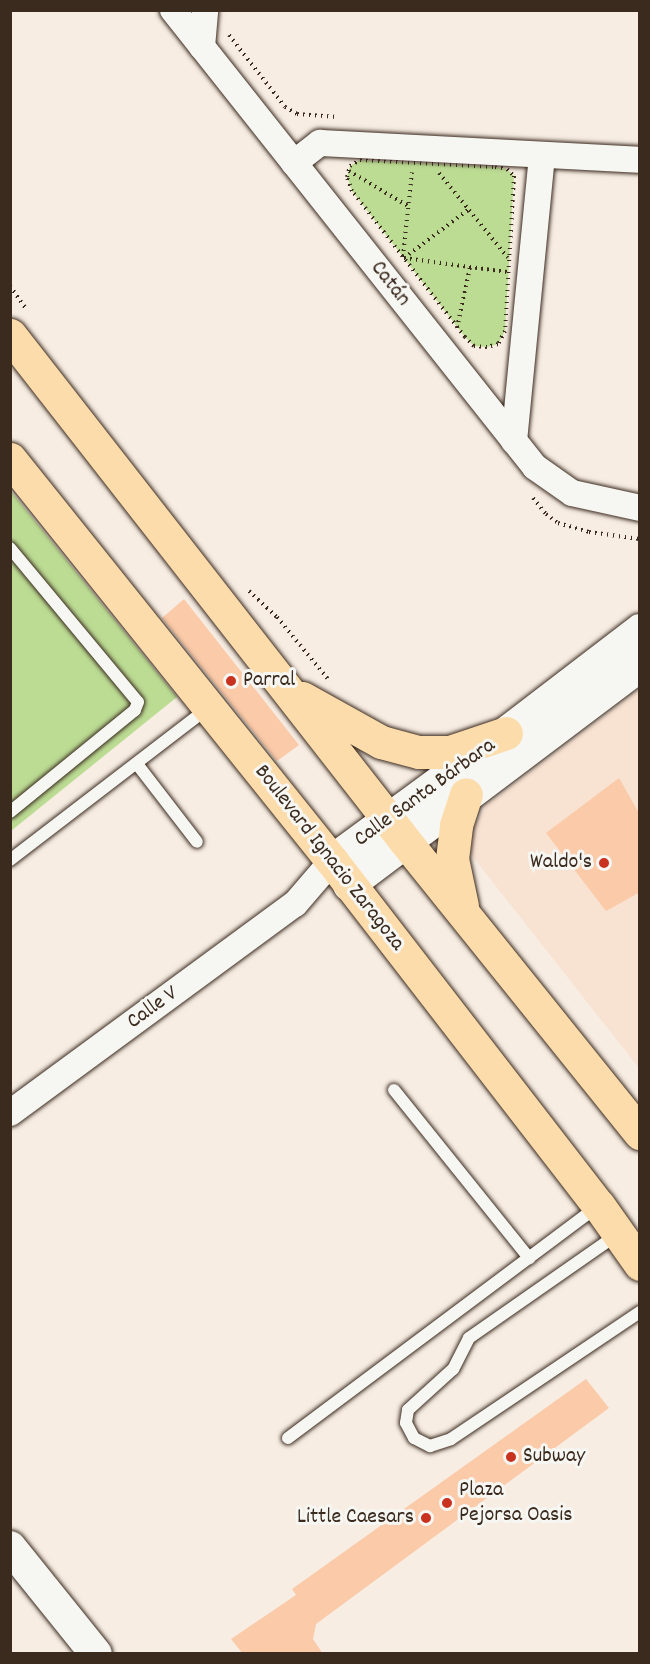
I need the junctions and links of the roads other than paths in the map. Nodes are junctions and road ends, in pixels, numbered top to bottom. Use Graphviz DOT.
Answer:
graph roads {
  1 [pos="173,10"];
  2 [pos="204,10"];
  3 [pos="202,47"];
  4 [pos="542,155"];
  5 [pos="639,160"];
  6 [pos="294,163"];
  7 [pos="19,323"];
  8 [pos="514,441"];
  9 [pos="10,459"];
  10 [pos="639,508"];
  11 [pos="10,548"];
  12 [pos="639,630"];
  13 [pos="639,666"];
  14 [pos="287,688"];
  15 [pos="569,702"];
  16 [pos="208,708"];
  17 [pos="506,733"];
  18 [pos="137,764"];
  19 [pos="466,795"];
  20 [pos="10,812"];
  21 [pos="397,830"];
  22 [pos="197,842"];
  23 [pos="10,860"];
  24 [pos="341,873"];
  25 [pos="295,904"];
  26 [pos="464,913"];
  27 [pos="394,1090"];
  28 [pos="10,1113"];
  29 [pos="634,1120"];
  30 [pos="599,1206"];
  31 [pos="619,1233"];
  32 [pos="529,1258"];
  33 [pos="639,1264"];
  34 [pos="639,1312"];
  35 [pos="288,1438"];
  36 [pos="10,1547"];
  37 [pos="96,1653"];
  1 -- 3 [label="street, Catán"];
  2 -- 3 [label="street"];
  3 -- 6 [label="street, Catán"];
  4 -- 5 [label="street"];
  4 -- 6 [label="street"];
  4 -- 8 [label="street"];
  6 -- 8 [label="street, Catán"];
  7 -- 14 [label="main road"];
  8 -- 10 [label="street, Catán"];
  9 -- 16 [label="main road, Boulevard Ignacio Zaragoza"];
  11 -- 20 [label="lane"];
  12 -- 15 [label="street, Calle Santa Bárbara"];
  13 -- 15 [label="street, Calle Santa Bárbara"];
  14 -- 17 [label="main road"];
  14 -- 21 [label="main road"];
  15 -- 17 [label="street, Calle Santa Bárbara"];
  15 -- 19 [label="street, Calle Santa Bárbara"];
  16 -- 18 [label="lane"];
  16 -- 24 [label="main road, Boulevard Ignacio Zaragoza"];
  17 -- 21 [label="street, Calle Santa Bárbara"];
  18 -- 22 [label="lane"];
  18 -- 23 [label="lane"];
  19 -- 21 [label="street, Calle Santa Bárbara"];
  19 -- 26 [label="main road"];
  21 -- 24 [label="street, Calle Santa Bárbara"];
  21 -- 26 [label="main road"];
  24 -- 25 [label="street, Calle Santa Bárbara"];
  24 -- 30 [label="main road, Boulevard Ignacio Zaragoza"];
  25 -- 28 [label="street, Calle V"];
  26 -- 29 [label="main road"];
  27 -- 32 [label="lane"];
  30 -- 31 [label="main road, Boulevard Ignacio Zaragoza"];
  30 -- 32 [label="lane"];
  31 -- 33 [label="main road, Boulevard Ignacio Zaragoza"];
  31 -- 34 [label="lane"];
  32 -- 35 [label="lane"];
  36 -- 37 [label="street"];
}
